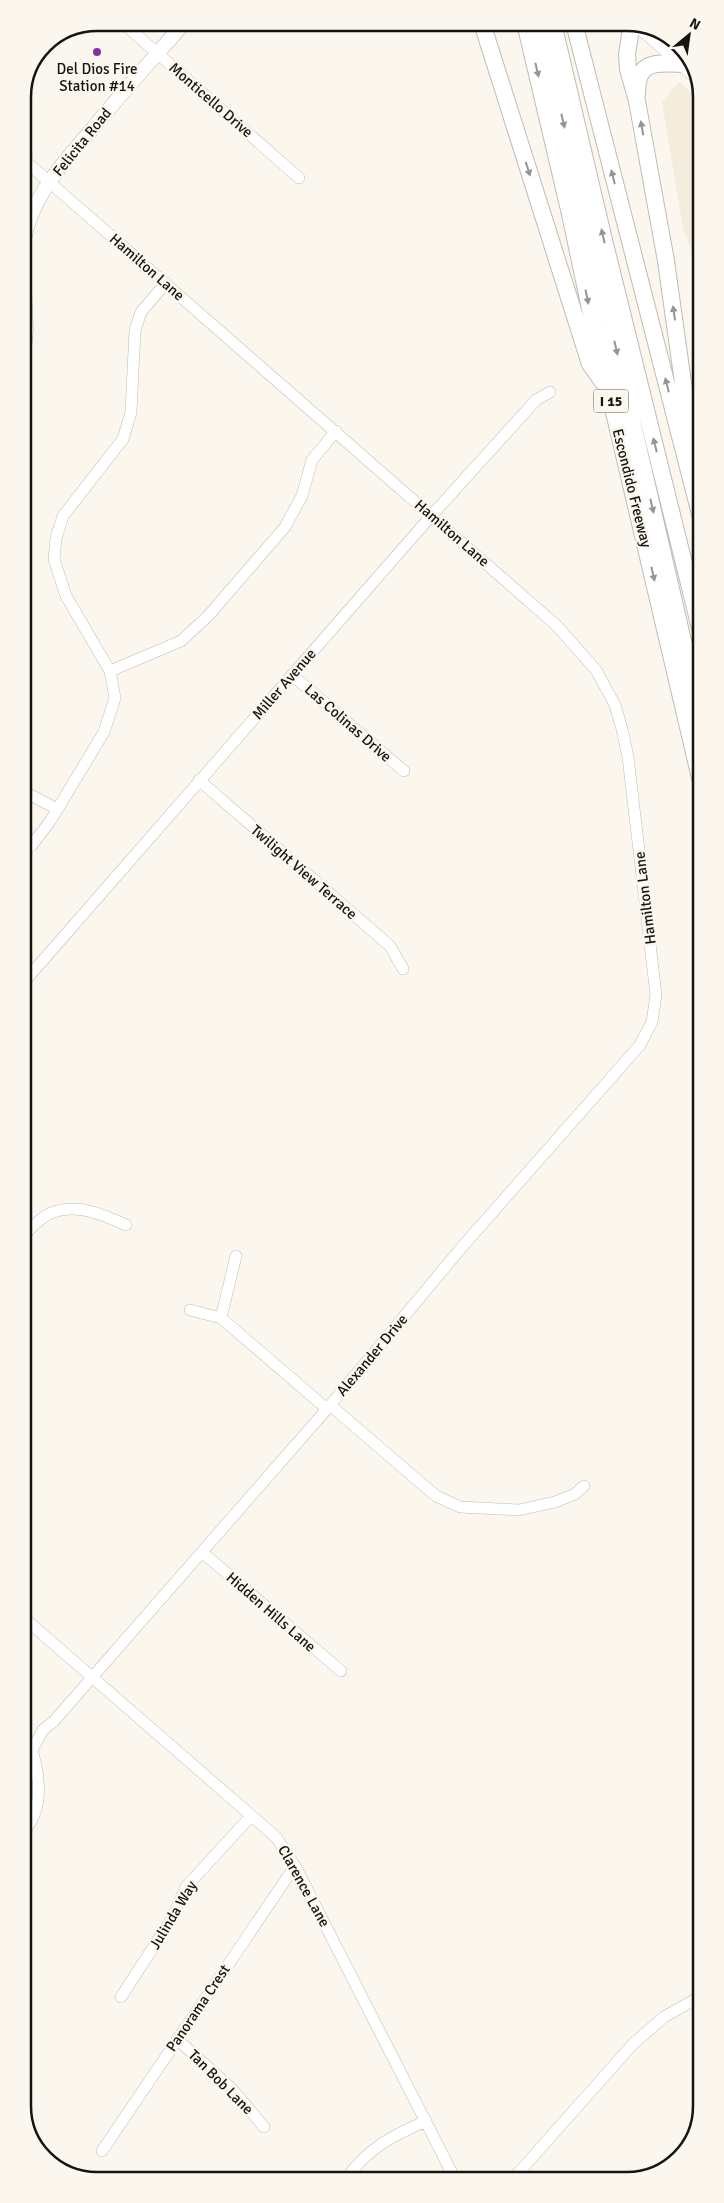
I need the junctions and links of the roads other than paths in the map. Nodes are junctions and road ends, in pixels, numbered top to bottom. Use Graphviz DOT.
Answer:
graph roads {
  1 [pos="133,31"];
  2 [pos="177,31"];
  3 [pos="485,31"];
  4 [pos="528,31"];
  5 [pos="542,31"];
  6 [pos="555,31"];
  7 [pos="576,31"];
  8 [pos="631,31"];
  9 [pos="650,36"];
  10 [pos="158,54"];
  11 [pos="682,64"];
  12 [pos="685,67"];
  13 [pos="637,101"];
  14 [pos="31,166"];
  15 [pos="299,178"];
  16 [pos="49,182"];
  17 [pos="570,214"];
  18 [pos="31,218"];
  19 [pos="166,283"];
  20 [pos="604,296"];
  21 [pos="608,388"];
  22 [pos="550,392"];
  23 [pos="336,431"];
  24 [pos="692,483"];
  25 [pos="693,487"];
  26 [pos="432,515"];
  27 [pos="693,600"];
  28 [pos="110,671"];
  29 [pos="292,675"];
  30 [pos="693,684"];
  31 [pos="693,748"];
  32 [pos="404,771"];
  33 [pos="199,780"];
  34 [pos="31,796"];
  35 [pos="57,809"];
  36 [pos="31,846"];
  37 [pos="403,969"];
  38 [pos="31,974"];
  39 [pos="648,1031"];
  40 [pos="126,1225"];
  41 [pos="31,1229"];
  42 [pos="236,1256"];
  43 [pos="190,1310"];
  44 [pos="221,1318"];
  45 [pos="329,1407"];
  46 [pos="584,1486"];
  47 [pos="202,1552"];
  48 [pos="31,1624"];
  49 [pos="340,1671"];
  50 [pos="92,1677"];
  51 [pos="251,1816"];
  52 [pos="31,1820"];
  53 [pos="295,1866"];
  54 [pos="121,1997"];
  55 [pos="693,2001"];
  56 [pos="177,2039"];
  57 [pos="426,2121"];
  58 [pos="264,2127"];
  59 [pos="102,2151"];
  60 [pos="351,2172"];
  61 [pos="452,2172"];
  62 [pos="519,2172"];
  1 -- 10 [label="street, Monticello Drive"];
  2 -- 10 [label="main road, Felicita Road"];
  3 -- 21 [label="highway, one-way"];
  4 -- 17 [label="highway, Escondido Freeway / I 15, one-way"];
  5 -- 20 [label="highway, one-way"];
  27 -- 6 [label="highway, one-way"];
  24 -- 7 [label="highway, one-way"];
  8 -- 13 [label="highway"];
  9 -- 11 [label="main road"];
  10 -- 15 [label="street, Monticello Drive"];
  10 -- 16 [label="main road, Felicita Road"];
  11 -- 12 [label="main road"];
  11 -- 13 [label="highway"];
  24 -- 13 [label="highway, one-way"];
  14 -- 16 [label="street, Hamilton Lane"];
  16 -- 18 [label="main road, Felicita Road"];
  16 -- 19 [label="street, Hamilton Lane"];
  17 -- 20 [label="highway"];
  17 -- 21 [label="highway, Escondido Freeway / I 15, one-way"];
  19 -- 23 [label="street, Hamilton Lane"];
  19 -- 28 [label="street"];
  20 -- 30 [label="highway, one-way"];
  21 -- 31 [label="highway, Escondido Freeway / I 15, one-way"];
  22 -- 26 [label="street, Miller Avenue"];
  23 -- 26 [label="street, Hamilton Lane"];
  23 -- 28 [label="street"];
  24 -- 25 [label="highway"];
  26 -- 29 [label="street, Miller Avenue"];
  26 -- 39 [label="street, Hamilton Lane"];
  28 -- 35 [label="street"];
  29 -- 32 [label="street, Las Colinas Drive"];
  29 -- 33 [label="street, Miller Avenue"];
  33 -- 37 [label="street, Twilight View Terrace"];
  33 -- 38 [label="street, Miller Avenue"];
  34 -- 35 [label="street"];
  35 -- 36 [label="street"];
  39 -- 45 [label="street, Alexander Drive"];
  40 -- 41 [label="street"];
  42 -- 44 [label="street"];
  43 -- 44 [label="street"];
  44 -- 45 [label="street"];
  45 -- 46 [label="street"];
  45 -- 47 [label="street, Alexander Drive"];
  47 -- 49 [label="street, Hidden Hills Lane"];
  47 -- 50 [label="street, Alexander Drive"];
  48 -- 50 [label="street, Clarence Lane"];
  50 -- 51 [label="street, Clarence Lane"];
  50 -- 52 [label="street, Alexander Drive"];
  51 -- 53 [label="street, Clarence Lane"];
  51 -- 54 [label="street, Julinda Way"];
  53 -- 56 [label="street, Panorama Crest"];
  53 -- 57 [label="street, Clarence Lane"];
  55 -- 62 [label="street"];
  56 -- 58 [label="street, Tan Bob Lane"];
  56 -- 59 [label="street, Panorama Crest"];
  57 -- 60 [label="street"];
  57 -- 61 [label="street, Clarence Lane"];
}
